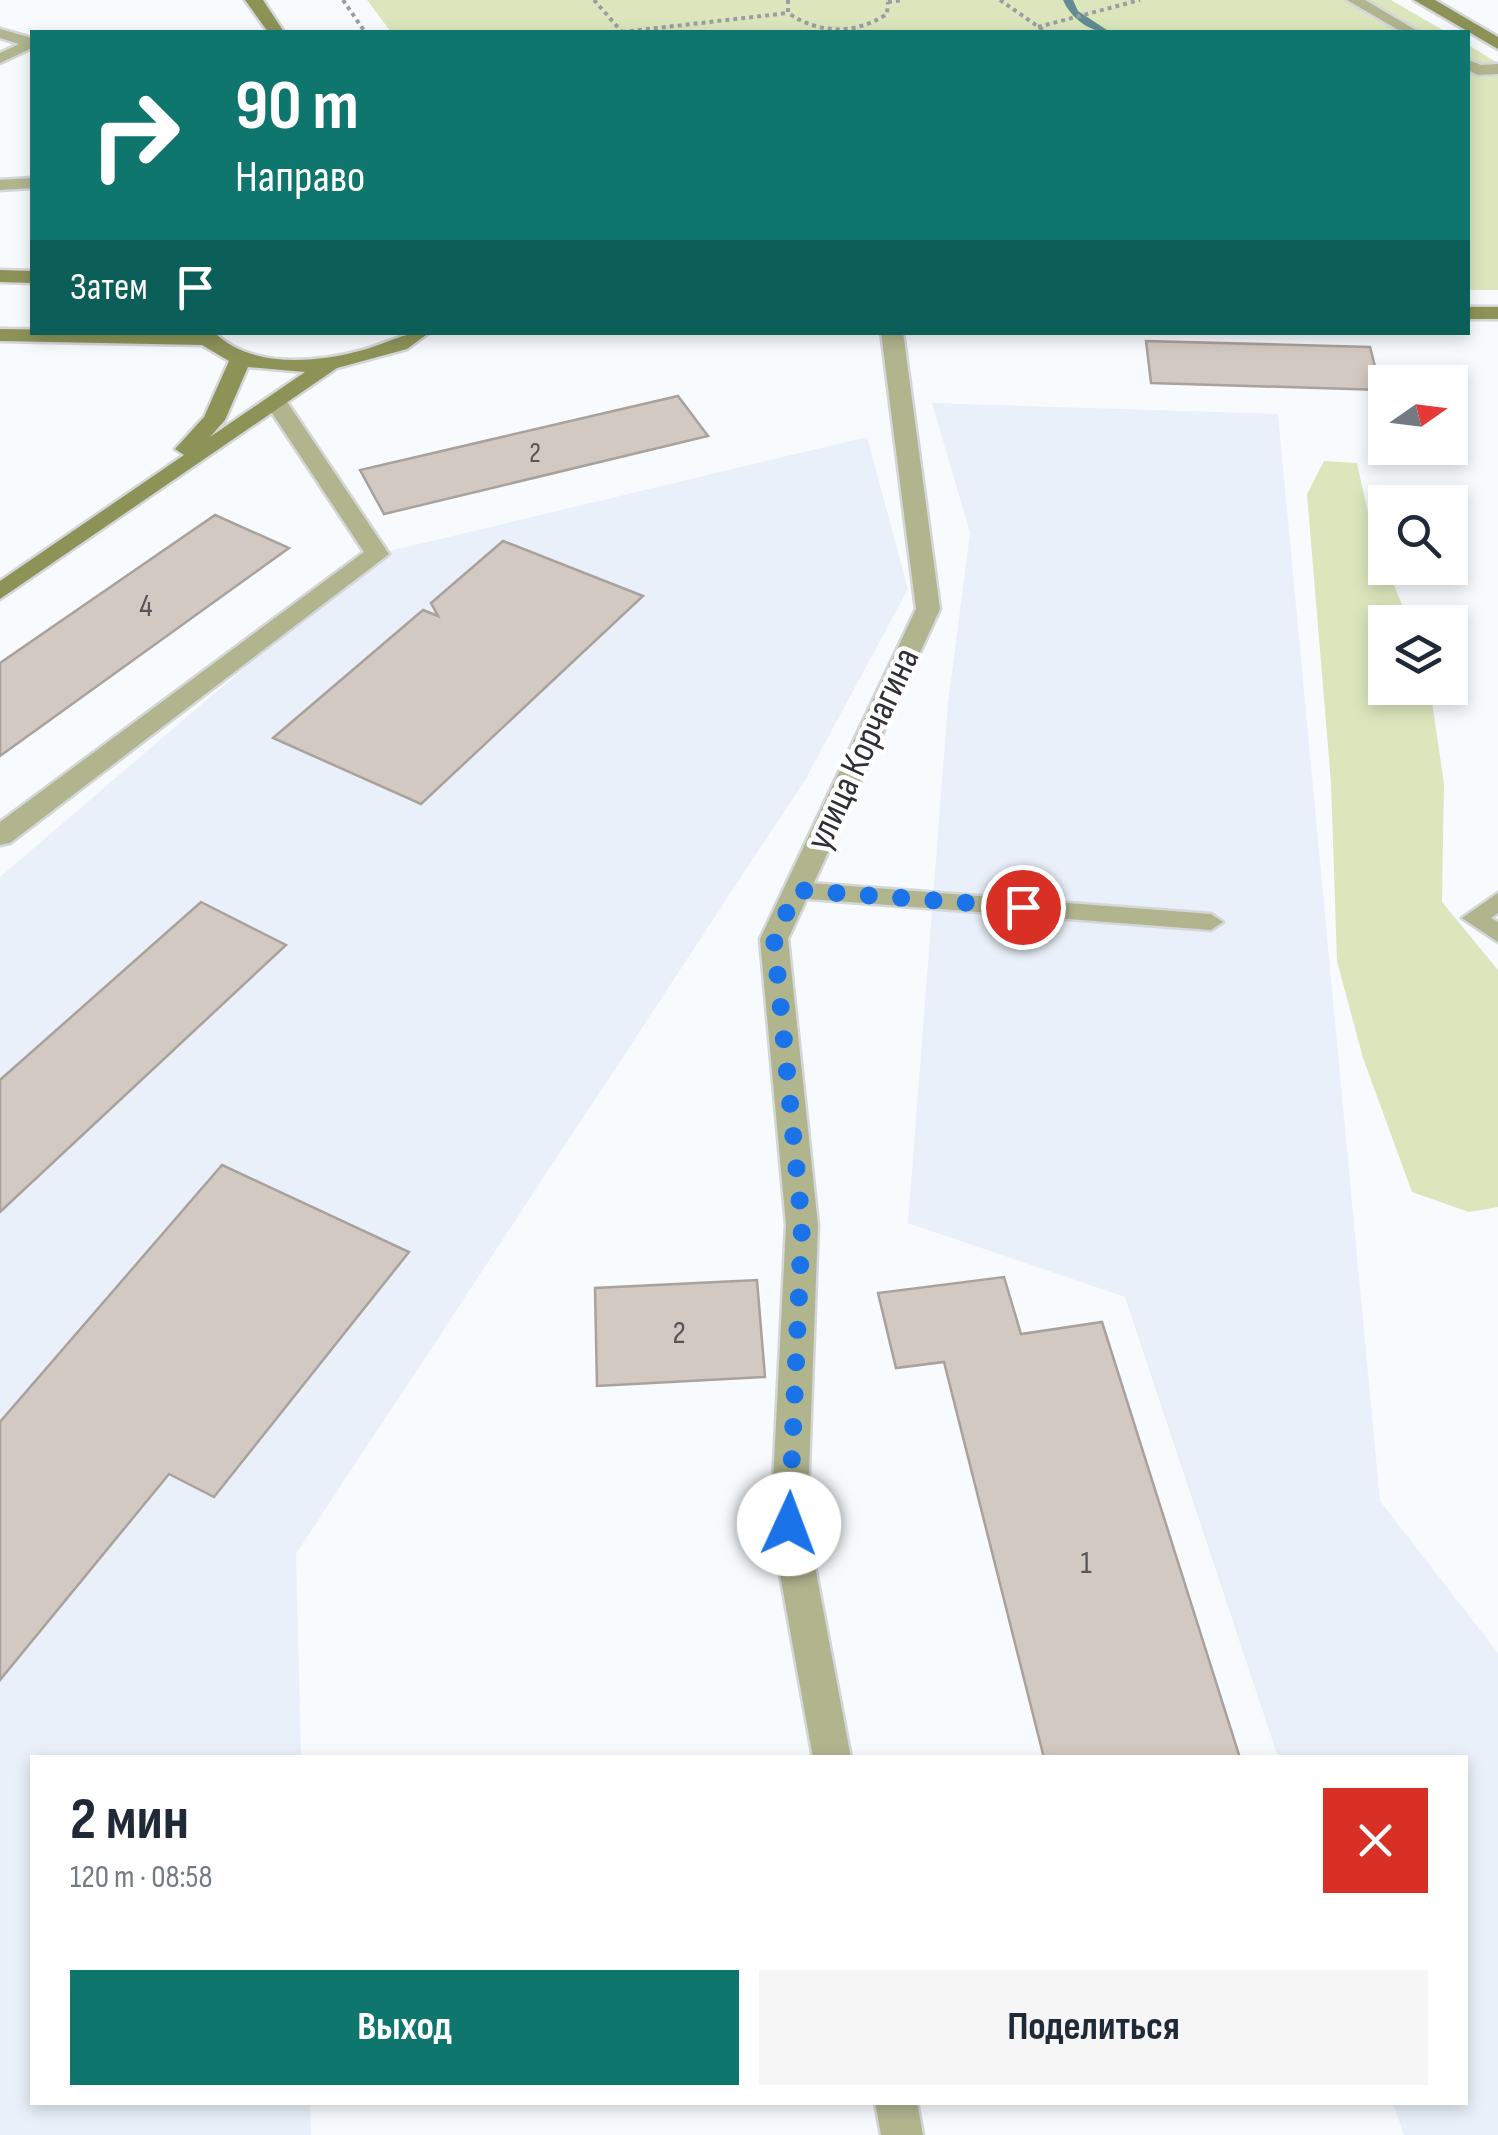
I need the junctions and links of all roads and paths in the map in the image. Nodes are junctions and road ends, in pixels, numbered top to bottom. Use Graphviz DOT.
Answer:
graph roads {
  1 [pos="254,0"];
  2 [pos="344,0"];
  3 [pos="594,0"];
  4 [pos="788,0"];
  5 [pos="903,0"];
  6 [pos="1000,0"];
  7 [pos="1140,0"];
  8 [pos="1354,0"];
  9 [pos="1424,0"];
  10 [pos="887,1"];
  11 [pos="788,13"];
  12 [pos="1038,27"];
  13 [pos="275,30"];
  14 [pos="365,30"];
  15 [pos="620,30"];
  16 [pos="639,30"];
  17 [pos="1043,30"];
  18 [pos="1408,30"];
  19 [pos="0,33"];
  20 [pos="30,42"];
  21 [pos="30,44"];
  22 [pos="1498,44"];
  23 [pos="0,59"];
  24 [pos="1470,65"];
  25 [pos="1498,69"];
  26 [pos="30,182"];
  27 [pos="0,186"];
  28 [pos="0,276"];
  29 [pos="30,277"];
  30 [pos="1470,313"];
  31 [pos="1498,313"];
  32 [pos="0,335"];
  33 [pos="421,335"];
  34 [pos="892,335"];
  35 [pos="203,336"];
  36 [pos="241,358"];
  37 [pos="328,366"];
  38 [pos="275,401"];
  39 [pos="136,502"];
  40 [pos="0,592"];
  41 [pos="0,836"];
  42 [pos="797,890"];
  43 [pos="1498,902"];
  44 [pos="1211,922"];
  45 [pos="1498,934"];
  46 [pos="831,1755"];
  47 [pos="897,2105"];
  48 [pos="902,2135"];
  1 -- 13 [label="main road"];
  2 -- 14 [label="path"];
  3 -- 15 [label="path"];
  4 -- 11 [label="path"];
  5 -- 10 [label="path"];
  6 -- 12 [label="path"];
  7 -- 12 [label="path"];
  8 -- 18 [label="lane"];
  9 -- 22 [label="main road"];
  10 -- 11 [label="path"];
  11 -- 16 [label="path"];
  12 -- 17 [label="path"];
  19 -- 20 [label="lane"];
  21 -- 23 [label="lane"];
  24 -- 25 [label="lane"];
  26 -- 27 [label="lane"];
  28 -- 29 [label="main road"];
  30 -- 31 [label="main road"];
  32 -- 35 [label="main road"];
  33 -- 37 [label="main road"];
  34 -- 42 [label="street, улица Корчагина"];
  35 -- 36 [label="main road"];
  36 -- 37 [label="main road"];
  36 -- 39 [label="main road"];
  37 -- 38 [label="main road"];
  38 -- 39 [label="main road"];
  38 -- 41 [label="street"];
  39 -- 40 [label="main road"];
  42 -- 44 [label="lane"];
  42 -- 46 [label="street, улица Корчагина"];
  43 -- 45 [label="lane"];
  47 -- 48 [label="street"];
}
